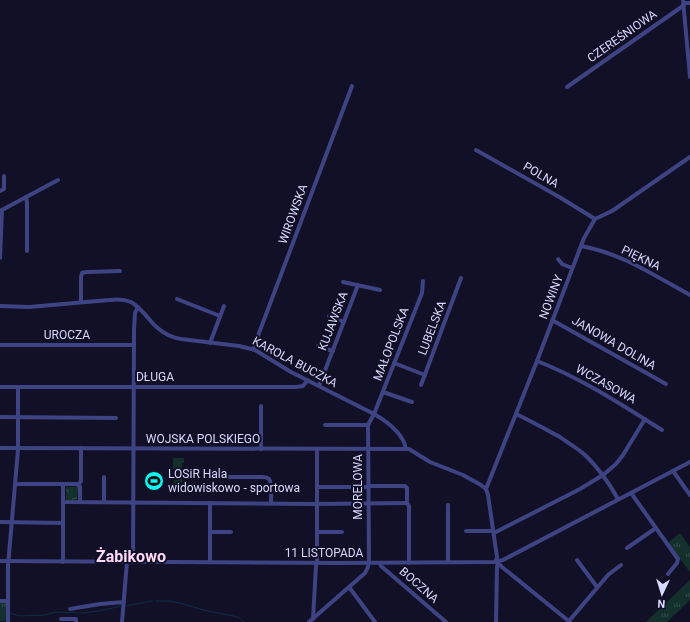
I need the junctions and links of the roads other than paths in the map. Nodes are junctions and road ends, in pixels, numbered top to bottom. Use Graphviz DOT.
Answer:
graph roads {
  1 [pos="684,2"];
  2 [pos="690,3"];
  3 [pos="690,77"];
  4 [pos="352,86"];
  5 [pos="567,87"];
  6 [pos="477,151"];
  7 [pos="690,158"];
  8 [pos="4,176"];
  9 [pos="58,180"];
  10 [pos="0,190"];
  11 [pos="26,197"];
  12 [pos="1,210"];
  13 [pos="595,219"];
  14 [pos="581,246"];
  15 [pos="27,251"];
  16 [pos="0,258"];
  17 [pos="558,259"];
  18 [pos="572,268"];
  19 [pos="120,271"];
  20 [pos="462,278"];
  21 [pos="343,282"];
  22 [pos="423,282"];
  23 [pos="358,285"];
  24 [pos="380,290"];
  25 [pos="690,295"];
  26 [pos="177,299"];
  27 [pos="81,302"];
  28 [pos="0,306"];
  29 [pos="224,306"];
  30 [pos="138,307"];
  31 [pos="220,316"];
  32 [pos="330,316"];
  33 [pos="552,320"];
  34 [pos="344,322"];
  35 [pos="210,343"];
  36 [pos="0,345"];
  37 [pos="134,345"];
  38 [pos="318,346"];
  39 [pos="253,349"];
  40 [pos="333,351"];
  41 [pos="537,361"];
  42 [pos="394,364"];
  43 [pos="425,375"];
  44 [pos="308,380"];
  45 [pos="666,384"];
  46 [pos="421,385"];
  47 [pos="319,386"];
  48 [pos="0,387"];
  49 [pos="18,387"];
  50 [pos="134,387"];
  51 [pos="383,392"];
  52 [pos="412,402"];
  53 [pos="261,406"];
  54 [pos="374,414"];
  55 [pos="516,414"];
  56 [pos="0,417"];
  57 [pos="18,417"];
  58 [pos="116,418"];
  59 [pos="645,419"];
  60 [pos="325,425"];
  61 [pos="368,425"];
  62 [pos="662,430"];
  63 [pos="406,447"];
  64 [pos="0,448"];
  65 [pos="18,448"];
  66 [pos="81,448"];
  67 [pos="133,448"];
  68 [pos="261,449"];
  69 [pos="317,449"];
  70 [pos="368,449"];
  71 [pos="690,462"];
  72 [pos="672,471"];
  73 [pos="603,475"];
  74 [pos="104,477"];
  75 [pos="212,477"];
  76 [pos="15,484"];
  77 [pos="63,484"];
  78 [pos="78,485"];
  79 [pos="368,486"];
  80 [pos="318,487"];
  81 [pos="486,489"];
  82 [pos="631,493"];
  83 [pos="690,495"];
  84 [pos="618,499"];
  85 [pos="63,502"];
  86 [pos="80,502"];
  87 [pos="104,502"];
  88 [pos="133,502"];
  89 [pos="210,503"];
  90 [pos="271,503"];
  91 [pos="318,503"];
  92 [pos="368,503"];
  93 [pos="407,503"];
  94 [pos="448,505"];
  95 [pos="0,522"];
  96 [pos="12,522"];
  97 [pos="63,523"];
  98 [pos="656,528"];
  99 [pos="466,531"];
  100 [pos="210,532"];
  101 [pos="231,532"];
  102 [pos="318,532"];
  103 [pos="342,532"];
  104 [pos="494,532"];
  105 [pos="627,548"];
  106 [pos="577,560"];
  107 [pos="0,561"];
  108 [pos="8,562"];
  109 [pos="63,562"];
  110 [pos="126,562"];
  111 [pos="133,562"];
  112 [pos="210,562"];
  113 [pos="448,562"];
  114 [pos="497,562"];
  115 [pos="317,563"];
  116 [pos="368,563"];
  117 [pos="380,563"];
  118 [pos="409,563"];
  119 [pos="621,565"];
  120 [pos="668,574"];
  121 [pos="349,587"];
  122 [pos="597,587"];
  123 [pos="0,601"];
  124 [pos="8,601"];
  125 [pos="124,602"];
  126 [pos="70,609"];
  127 [pos="61,619"];
  128 [pos="314,620"];
  129 [pos="76,621"];
  130 [pos="569,621"];
  131 [pos="8,622"];
  132 [pos="122,622"];
  133 [pos="309,622"];
  134 [pos="375,622"];
  135 [pos="446,622"];
  136 [pos="496,622"];
  1 -- 2 [label="street, CZEREŚNIOWA"];
  1 -- 3 [label="street"];
  1 -- 5 [label="street, CZEREŚNIOWA"];
  4 -- 39 [label="street, WIROWSKA"];
  6 -- 13 [label="street, POLNA"];
  7 -- 13 [label="street"];
  8 -- 10 [label="street"];
  9 -- 11 [label="street"];
  11 -- 12 [label="street"];
  11 -- 15 [label="street"];
  12 -- 16 [label="street"];
  13 -- 14 [label="street, NOWINY"];
  14 -- 18 [label="street, NOWINY"];
  14 -- 25 [label="street, PIĘKNA"];
  17 -- 18 [label="street"];
  18 -- 33 [label="street, NOWINY"];
  19 -- 27 [label="street"];
  20 -- 43 [label="street, LUBELSKA"];
  21 -- 23 [label="street"];
  22 -- 42 [label="street, MAŁOPOLSKA"];
  23 -- 24 [label="street"];
  23 -- 34 [label="street, KUJAWSKA"];
  26 -- 31 [label="street"];
  27 -- 28 [label="street, KAROLA BUCZKA"];
  27 -- 30 [label="street, KAROLA BUCZKA"];
  29 -- 31 [label="street"];
  30 -- 35 [label="street, KAROLA BUCZKA"];
  30 -- 37 [label="street"];
  31 -- 35 [label="street"];
  32 -- 34 [label="street"];
  33 -- 41 [label="street, NOWINY"];
  33 -- 45 [label="street, JANOWA DOLINA"];
  34 -- 40 [label="street, KUJAWSKA"];
  35 -- 39 [label="street, KAROLA BUCZKA"];
  36 -- 37 [label="street, UROCZA"];
  37 -- 50 [label="street"];
  38 -- 40 [label="street"];
  39 -- 44 [label="street, KAROLA BUCZKA"];
  40 -- 47 [label="street, KUJAWSKA"];
  41 -- 55 [label="street, NOWINY"];
  41 -- 59 [label="street, WCZASOWA"];
  42 -- 43 [label="street"];
  42 -- 51 [label="street, MAŁOPOLSKA"];
  43 -- 46 [label="street, LUBELSKA"];
  44 -- 47 [label="street, KAROLA BUCZKA"];
  44 -- 50 [label="street, DŁUGA"];
  47 -- 54 [label="street, KAROLA BUCZKA"];
  48 -- 49 [label="street, DŁUGA"];
  49 -- 50 [label="street, DŁUGA"];
  49 -- 57 [label="street"];
  50 -- 67 [label="street"];
  51 -- 52 [label="street"];
  51 -- 54 [label="street, MAŁOPOLSKA"];
  53 -- 68 [label="street"];
  54 -- 61 [label="street, MORELOWA"];
  54 -- 63 [label="street, KAROLA BUCZKA"];
  55 -- 73 [label="street"];
  55 -- 81 [label="street, NOWINY"];
  56 -- 57 [label="street"];
  57 -- 58 [label="street"];
  57 -- 65 [label="street"];
  59 -- 62 [label="street, WCZASOWA"];
  59 -- 73 [label="street"];
  60 -- 61 [label="street"];
  61 -- 70 [label="street, MORELOWA"];
  63 -- 70 [label="street, WOJSKA POLSKIEGO"];
  63 -- 81 [label="street"];
  64 -- 65 [label="street, WOJSKA POLSKIEGO"];
  65 -- 66 [label="street, WOJSKA POLSKIEGO"];
  65 -- 76 [label="street"];
  66 -- 67 [label="street, WOJSKA POLSKIEGO"];
  66 -- 78 [label="street"];
  67 -- 68 [label="street, WOJSKA POLSKIEGO"];
  67 -- 88 [label="street"];
  68 -- 69 [label="street, WOJSKA POLSKIEGO"];
  69 -- 70 [label="street, WOJSKA POLSKIEGO"];
  69 -- 80 [label="street"];
  70 -- 79 [label="street, MORELOWA"];
  71 -- 72 [label="street, 11 LISTOPADA"];
  72 -- 82 [label="street, 11 LISTOPADA"];
  72 -- 83 [label="street"];
  73 -- 84 [label="street"];
  73 -- 104 [label="street"];
  74 -- 87 [label="street"];
  75 -- 90 [label="street"];
  76 -- 77 [label="street"];
  76 -- 96 [label="street"];
  77 -- 78 [label="street"];
  77 -- 85 [label="street"];
  78 -- 86 [label="street"];
  79 -- 80 [label="street"];
  79 -- 92 [label="street, MORELOWA"];
  79 -- 93 [label="street"];
  80 -- 91 [label="street"];
  81 -- 104 [label="street"];
  82 -- 84 [label="street, 11 LISTOPADA"];
  82 -- 98 [label="street"];
  84 -- 114 [label="street, 11 LISTOPADA"];
  85 -- 86 [label="street"];
  85 -- 97 [label="street"];
  86 -- 87 [label="street"];
  87 -- 88 [label="street"];
  88 -- 89 [label="street"];
  88 -- 111 [label="street"];
  89 -- 90 [label="street"];
  89 -- 100 [label="street"];
  90 -- 91 [label="street"];
  91 -- 92 [label="street"];
  91 -- 102 [label="street"];
  92 -- 93 [label="street"];
  92 -- 116 [label="street, MORELOWA"];
  93 -- 118 [label="street"];
  94 -- 113 [label="street"];
  95 -- 96 [label="street"];
  96 -- 97 [label="street"];
  96 -- 108 [label="street"];
  97 -- 109 [label="street"];
  98 -- 105 [label="street"];
  98 -- 120 [label="street"];
  99 -- 104 [label="street"];
  100 -- 101 [label="street"];
  100 -- 112 [label="street"];
  102 -- 103 [label="street"];
  102 -- 115 [label="street"];
  104 -- 114 [label="street"];
  106 -- 122 [label="street"];
  107 -- 108 [label="street, 11 LISTOPADA"];
  108 -- 109 [label="street, 11 LISTOPADA"];
  108 -- 124 [label="street"];
  109 -- 110 [label="street, 11 LISTOPADA"];
  110 -- 111 [label="street, 11 LISTOPADA"];
  110 -- 125 [label="street"];
  111 -- 112 [label="street, 11 LISTOPADA"];
  112 -- 115 [label="street, 11 LISTOPADA"];
  113 -- 114 [label="street, 11 LISTOPADA"];
  113 -- 118 [label="street, 11 LISTOPADA"];
  114 -- 130 [label="street"];
  114 -- 136 [label="street"];
  115 -- 116 [label="street, 11 LISTOPADA"];
  115 -- 128 [label="street"];
  116 -- 117 [label="street, 11 LISTOPADA"];
  116 -- 121 [label="street"];
  117 -- 118 [label="street, 11 LISTOPADA"];
  117 -- 135 [label="street, BOCZNA"];
  119 -- 122 [label="street"];
  121 -- 128 [label="street"];
  121 -- 134 [label="street"];
  122 -- 130 [label="street"];
  123 -- 124 [label="street"];
  124 -- 131 [label="street"];
  125 -- 126 [label="street"];
  125 -- 132 [label="street"];
  127 -- 129 [label="street"];
  128 -- 133 [label="street"];
}
